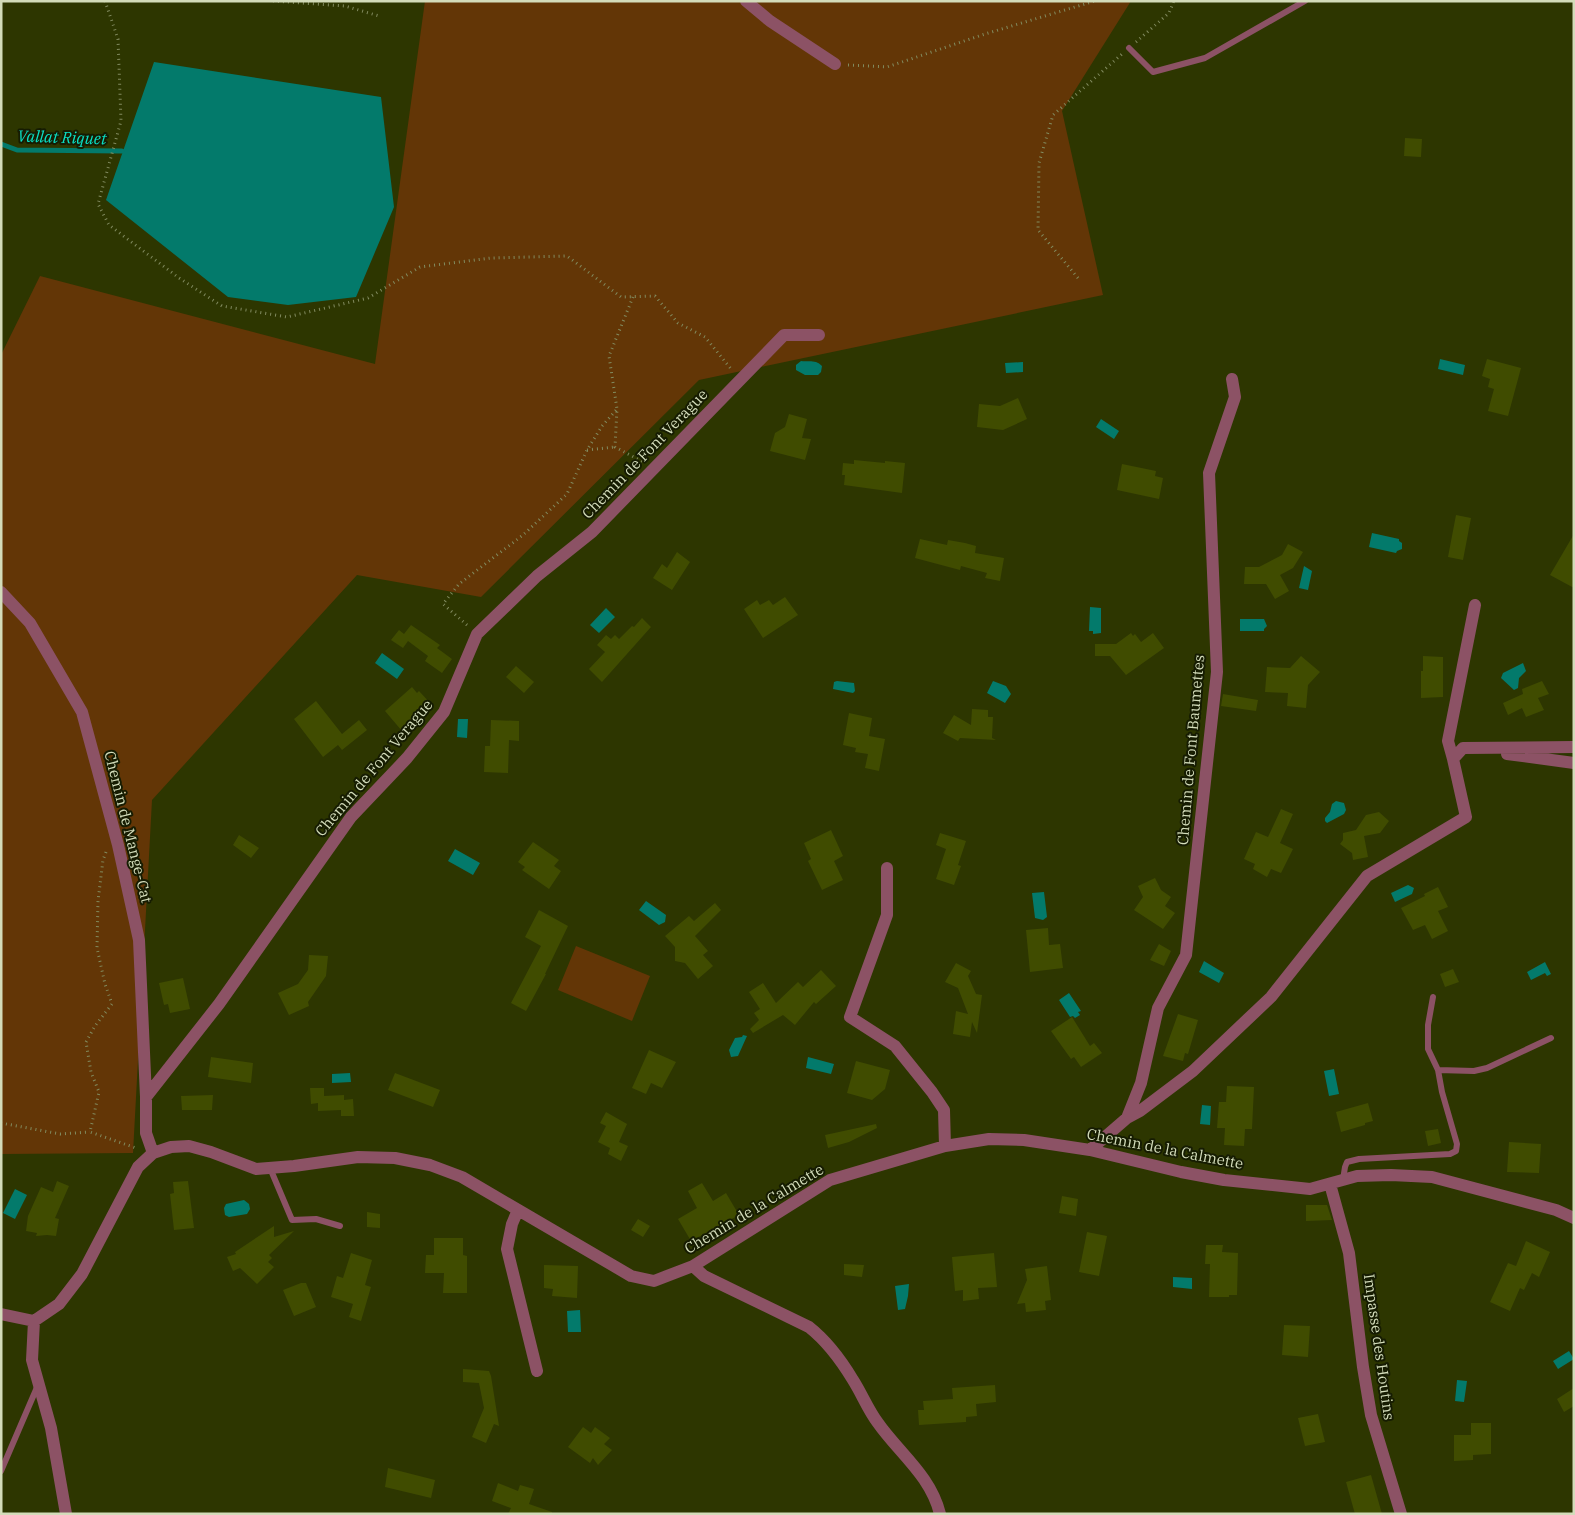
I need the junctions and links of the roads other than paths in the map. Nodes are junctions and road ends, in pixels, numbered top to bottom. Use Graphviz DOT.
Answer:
graph roads {
  1 [pos="746,1"];
  2 [pos="1305,1"];
  3 [pos="1129,48"];
  4 [pos="835,64"];
  5 [pos="819,335"];
  6 [pos="1232,379"];
  7 [pos="1,592"];
  8 [pos="1475,605"];
  9 [pos="1574,747"];
  10 [pos="1463,748"];
  11 [pos="1453,758"];
  12 [pos="1574,763"];
  13 [pos="887,868"];
  14 [pos="1433,997"];
  15 [pos="1551,1038"];
  16 [pos="1438,1070"];
  17 [pos="146,1097"];
  18 [pos="1127,1118"];
  19 [pos="945,1146"];
  20 [pos="1090,1150"];
  21 [pos="153,1153"];
  22 [pos="270,1168"];
  23 [pos="1336,1182"];
  24 [pos="518,1210"];
  25 [pos="1574,1218"];
  26 [pos="340,1226"];
  27 [pos="693,1266"];
  28 [pos="1,1314"];
  29 [pos="34,1321"];
  30 [pos="537,1371"];
  31 [pos="38,1383"];
  32 [pos="1,1472"];
  33 [pos="66,1514"];
  34 [pos="940,1514"];
  35 [pos="1401,1514"];
  1 -- 4 [label="street"];
  2 -- 3 [label="lane"];
  5 -- 17 [label="street, Chemin de Font Verague"];
  6 -- 18 [label="street, Chemin de Font Baumettes"];
  7 -- 17 [label="street, Chemin de Mange-Cat"];
  8 -- 11 [label="street"];
  9 -- 10 [label="street"];
  10 -- 11 [label="street"];
  10 -- 12 [label="street"];
  11 -- 18 [label="street"];
  13 -- 19 [label="street"];
  14 -- 16 [label="lane"];
  15 -- 16 [label="lane"];
  16 -- 23 [label="lane"];
  17 -- 21 [label="street"];
  18 -- 20 [label="street"];
  19 -- 20 [label="street, Chemin de la Calmette"];
  19 -- 27 [label="street, Chemin de la Calmette"];
  20 -- 23 [label="street, Chemin de la Calmette"];
  21 -- 22 [label="street, Chemin de la Calmette"];
  21 -- 29 [label="street"];
  22 -- 24 [label="street, Chemin de la Calmette"];
  22 -- 26 [label="lane"];
  23 -- 25 [label="street, Chemin de la Calmette"];
  23 -- 35 [label="street, Impasse des Houtins"];
  24 -- 27 [label="street, Chemin de la Calmette"];
  24 -- 30 [label="street"];
  27 -- 34 [label="street"];
  28 -- 29 [label="street"];
  29 -- 31 [label="street"];
  31 -- 32 [label="lane"];
  31 -- 33 [label="street"];
}
